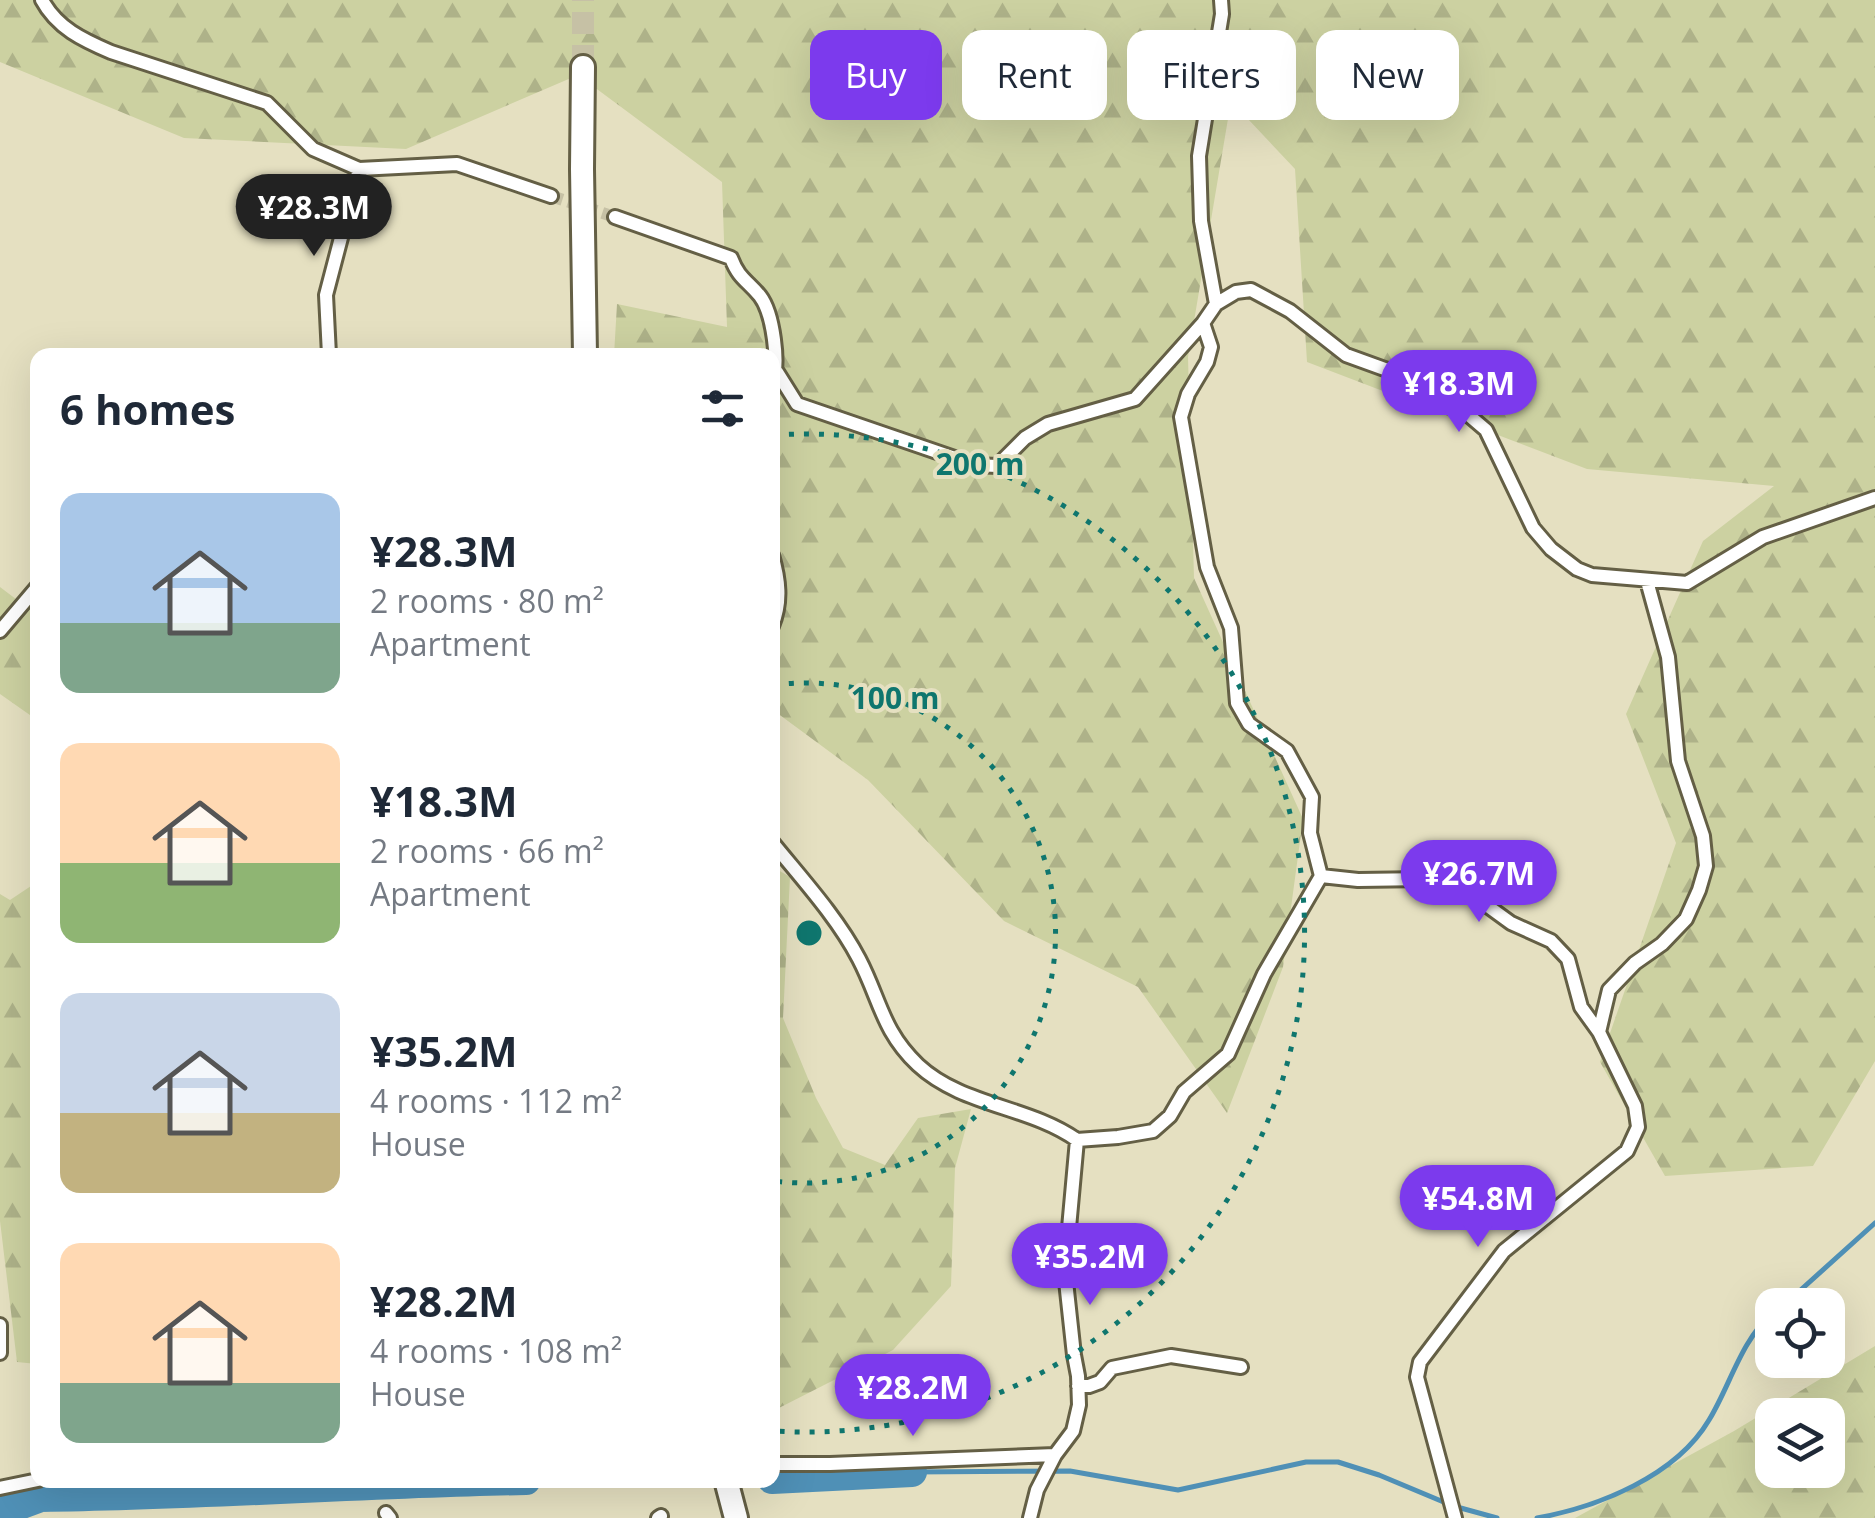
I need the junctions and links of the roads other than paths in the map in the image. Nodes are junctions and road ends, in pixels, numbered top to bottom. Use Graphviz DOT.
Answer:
graph roads {
  1 [pos="42,0"];
  2 [pos="1221,0"];
  3 [pos="583,67"];
  4 [pos="359,169"];
  5 [pos="551,196"];
  6 [pos="616,218"];
  7 [pos="1216,304"];
  8 [pos="1203,323"];
  9 [pos="330,348"];
  10 [pos="585,348"];
  11 [pos="774,348"];
  12 [pos="780,383"];
  13 [pos="1875,498"];
  14 [pos="1647,581"];
  15 [pos="30,596"];
  16 [pos="0,632"];
  17 [pos="780,852"];
  18 [pos="1321,876"];
  19 [pos="1599,1032"];
  20 [pos="1076,1140"];
  21 [pos="0,1325"];
  22 [pos="0,1353"];
  23 [pos="1241,1367"];
  24 [pos="1078,1386"];
  25 [pos="1054,1457"];
  26 [pos="780,1464"];
  27 [pos="30,1482"];
  28 [pos="0,1488"];
  29 [pos="728,1488"];
  30 [pos="736,1518"];
  31 [pos="1030,1518"];
  32 [pos="1456,1518"];
  1 -- 4 [label="street"];
  2 -- 7 [label="street"];
  3 -- 10 [label="highway"];
  4 -- 5 [label="street"];
  4 -- 9 [label="street"];
  6 -- 11 [label="street"];
  7 -- 8 [label="street"];
  7 -- 14 [label="street"];
  8 -- 12 [label="street"];
  8 -- 18 [label="street"];
  13 -- 14 [label="street"];
  14 -- 19 [label="street"];
  15 -- 16 [label="street"];
  17 -- 20 [label="street"];
  18 -- 19 [label="street"];
  18 -- 20 [label="street"];
  19 -- 32 [label="street"];
  20 -- 24 [label="street"];
  21 -- 22 [label="street"];
  23 -- 24 [label="street"];
  24 -- 25 [label="street"];
  25 -- 26 [label="street"];
  25 -- 31 [label="street"];
  27 -- 28 [label="street"];
  29 -- 30 [label="highway"];
}
